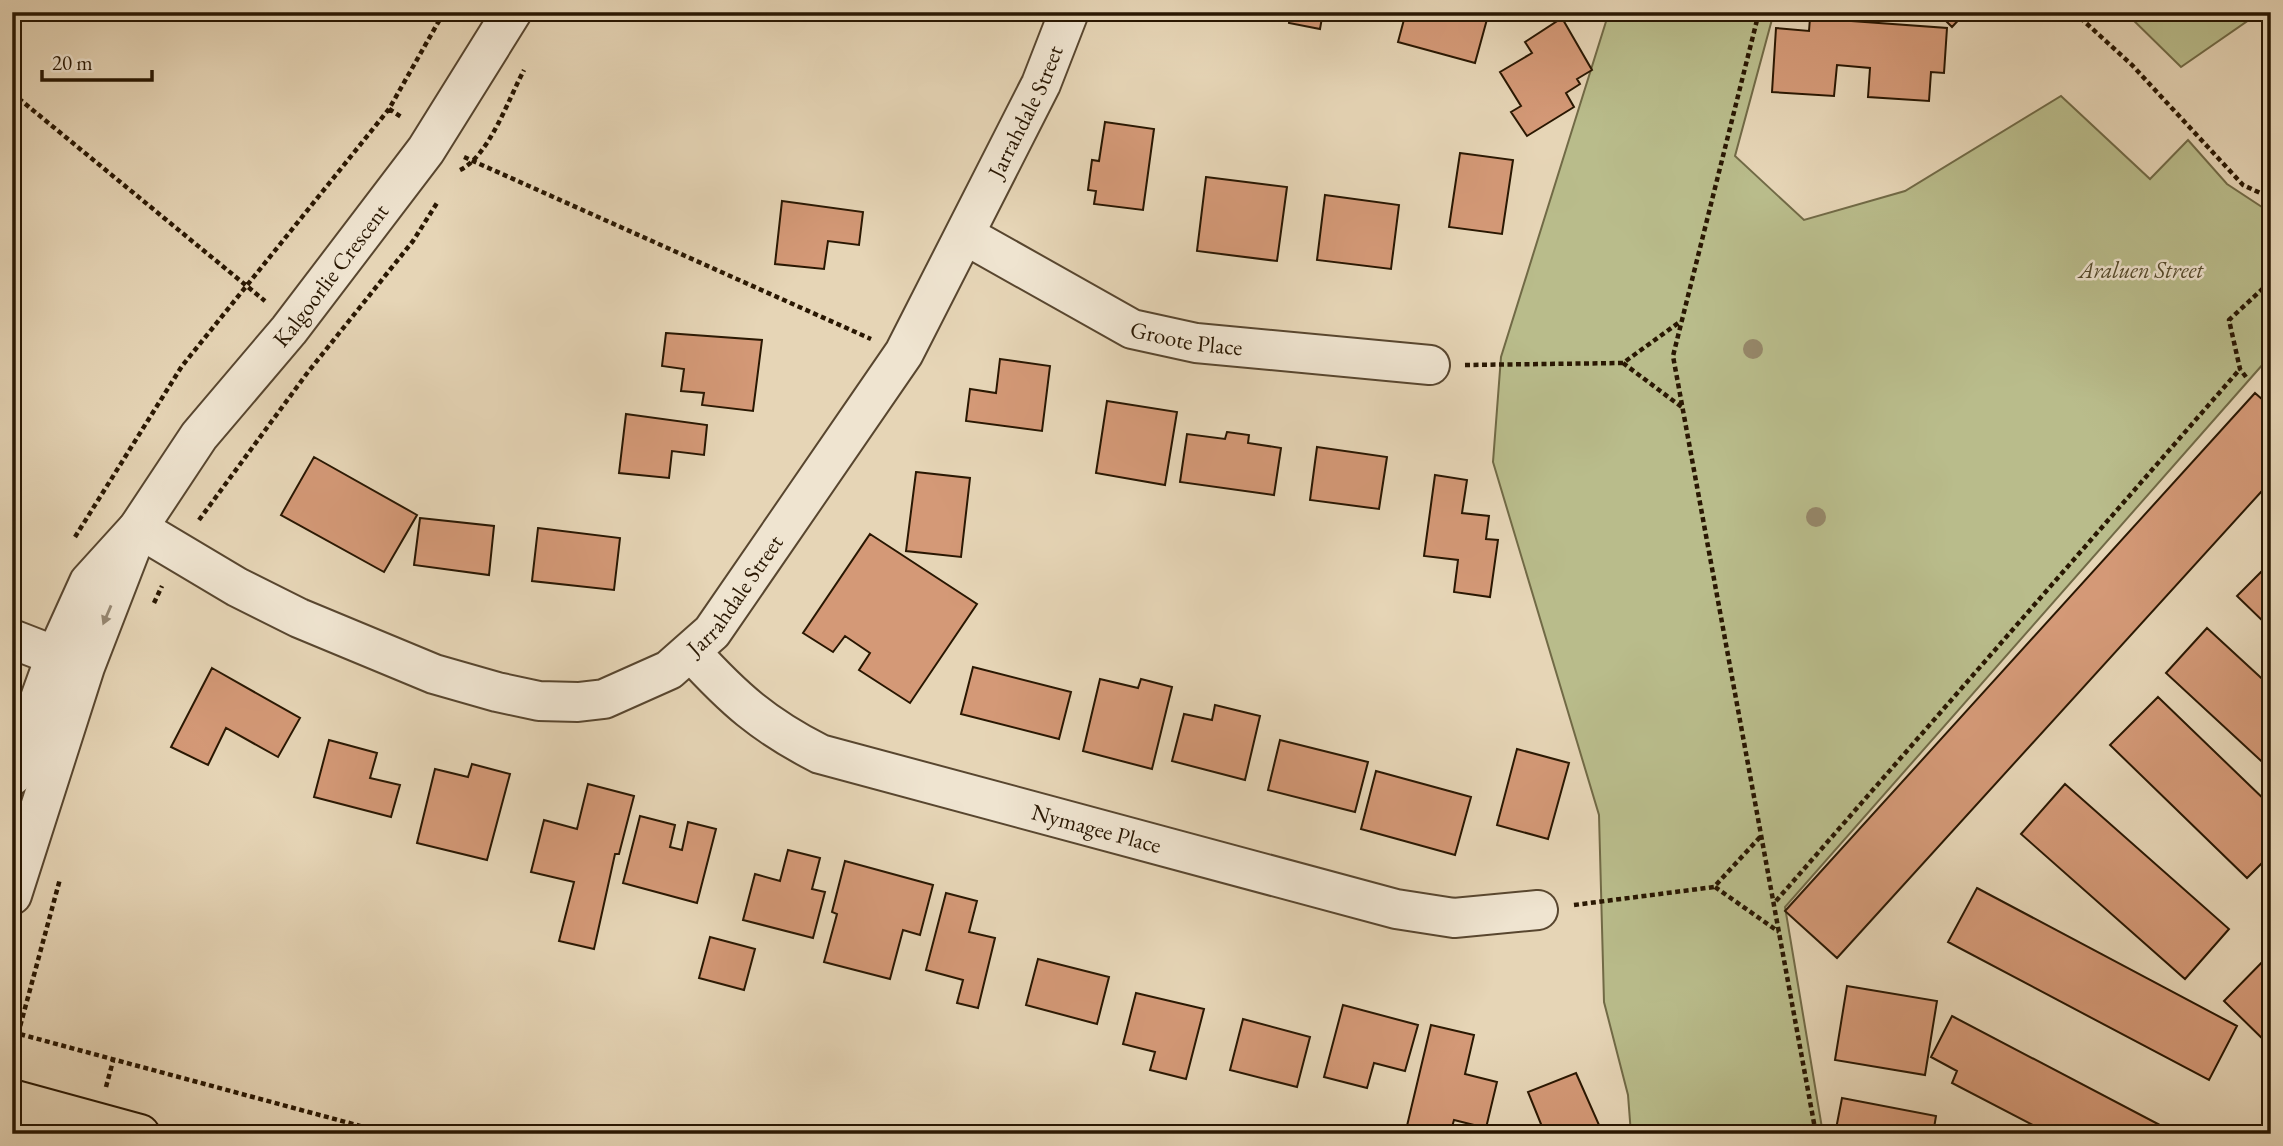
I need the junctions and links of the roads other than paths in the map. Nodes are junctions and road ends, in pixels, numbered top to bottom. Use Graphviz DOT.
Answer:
graph roads {
  1 [pos="512,12"];
  2 [pos="1069,12"];
  3 [pos="965,235"];
  4 [pos="1430,365"];
  5 [pos="138,528"];
  6 [pos="12,639"];
  7 [pos="691,652"];
  8 [pos="70,662"];
  9 [pos="12,776"];
  10 [pos="12,895"];
  11 [pos="1538,910"];
  12 [pos="12,1099"];
  13 [pos="140,1134"];
  1 -- 5 [label="street, Kalgoorlie Crescent"];
  2 -- 3 [label="street, Jarrahdale Street"];
  3 -- 4 [label="street, Groote Place"];
  3 -- 7 [label="street, Jarrahdale Street"];
  5 -- 7 [label="street, Jarrahdale Street"];
  5 -- 8 [label="street, Kalgoorlie Crescent"];
  6 -- 8 [label="street"];
  7 -- 11 [label="street, Nymagee Place"];
  8 -- 9 [label="street, Kalgoorlie Crescent"];
  8 -- 10 [label="street, Kalgoorlie Crescent"];
  12 -- 13 [label="main road"];
}
